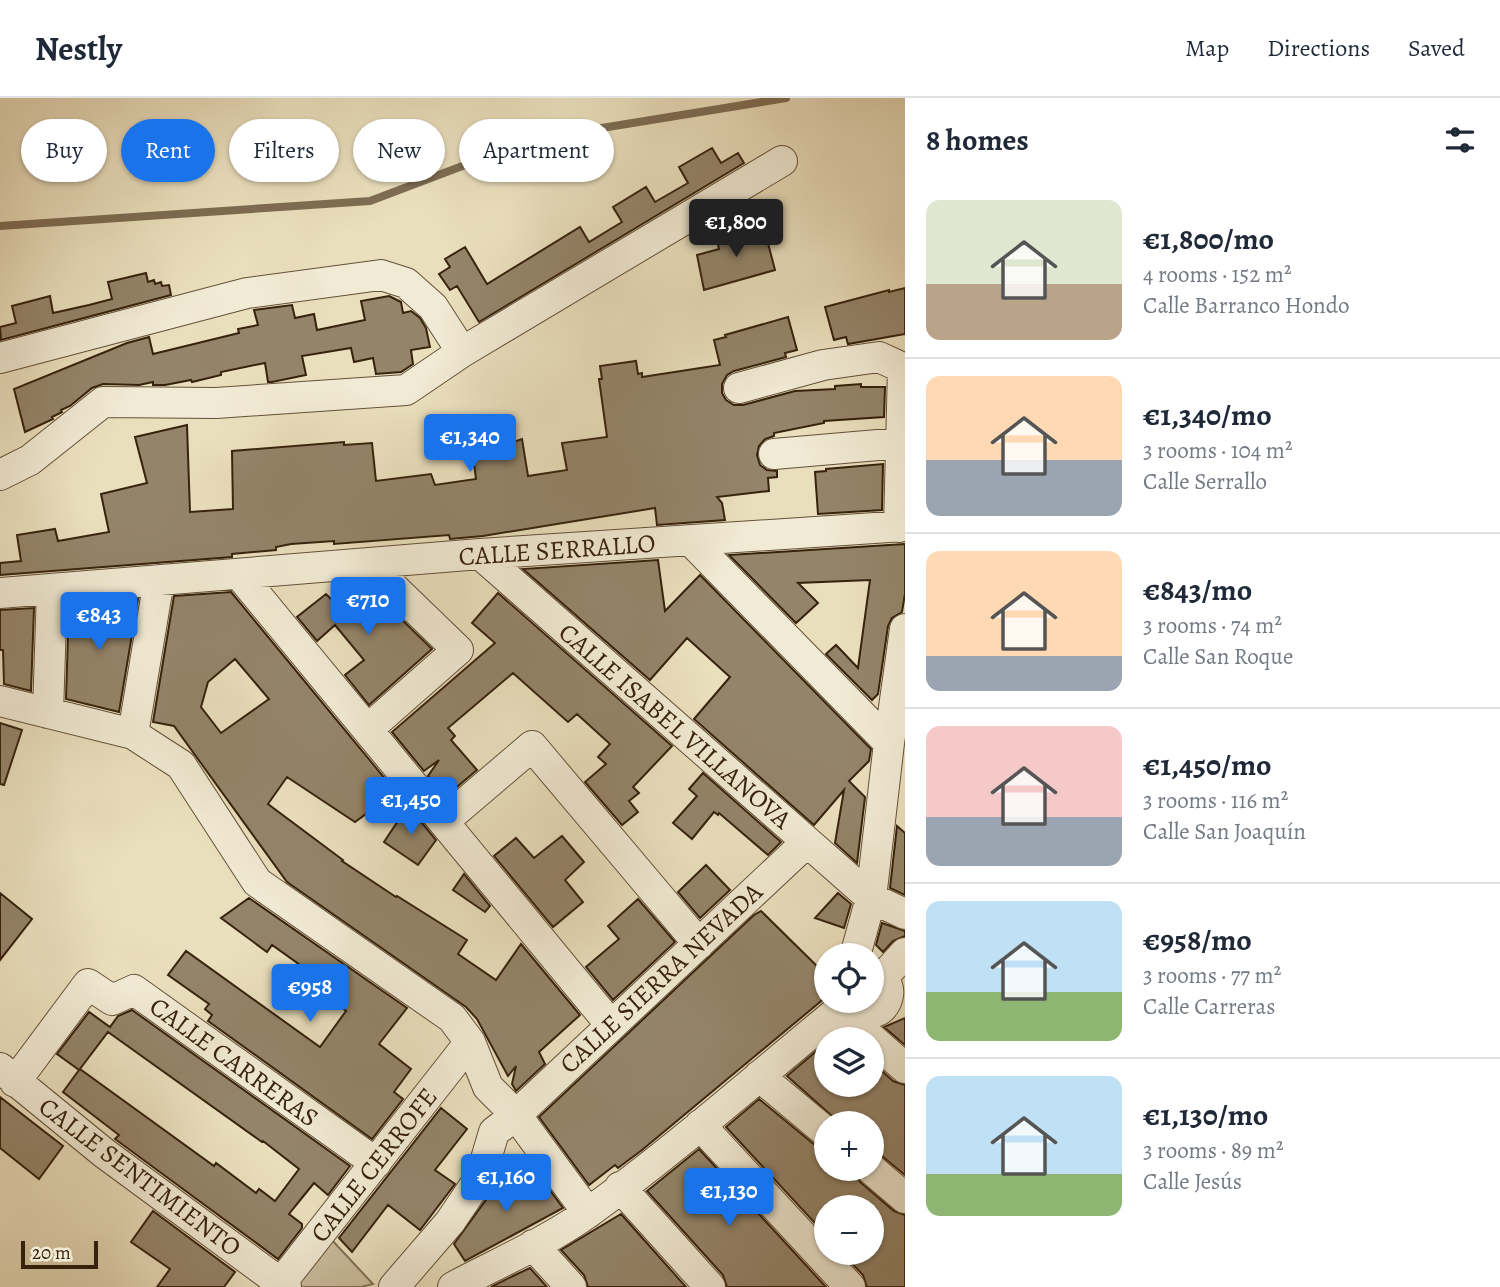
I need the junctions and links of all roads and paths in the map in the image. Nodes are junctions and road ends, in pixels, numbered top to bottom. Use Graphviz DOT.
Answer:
graph roads {
  1 [pos="782,161"];
  2 [pos="462,352"];
  3 [pos="0,358"];
  4 [pos="739,388"];
  5 [pos="901,443"];
  6 [pos="774,454"];
  7 [pos="0,475"];
  8 [pos="902,526"];
  9 [pos="692,541"];
  10 [pos="480,554"];
  11 [pos="368,563"];
  12 [pos="239,573"];
  13 [pos="159,580"];
  14 [pos="52,590"];
  15 [pos="0,593"];
  16 [pos="905,629"];
  17 [pos="0,701"];
  18 [pos="48,713"];
  19 [pos="368,729"];
  20 [pos="133,734"];
  21 [pos="889,743"];
  22 [pos="444,821"];
  23 [pos="807,842"];
  24 [pos="871,898"];
  25 [pos="905,914"];
  26 [pos="859,943"];
  27 [pos="699,944"];
  28 [pos="905,953"];
  29 [pos="884,980"];
  30 [pos="848,1013"];
  31 [pos="880,1013"];
  32 [pos="611,1025"];
  33 [pos="470,1042"];
  34 [pos="905,1068"];
  35 [pos="8,1075"];
  36 [pos="759,1076"];
  37 [pos="516,1115"];
  38 [pos="814,1122"];
  39 [pos="700,1125"];
  40 [pos="376,1163"];
  41 [pos="884,1180"];
  42 [pos="620,1187"];
  43 [pos="905,1198"];
  44 [pos="588,1213"];
  45 [pos="533,1245"];
  46 [pos="284,1285"];
  47 [pos="394,1287"];
  48 [pos="453,1287"];
  49 [pos="571,1287"];
  50 [pos="710,1287"];
  51 [pos="850,1287"];
  1 -- 2 [label="street"];
  2 -- 3 [label="street"];
  2 -- 7 [label="street"];
  4 -- 5 [label="street"];
  5 -- 6 [label="street"];
  5 -- 8 [label="street"];
  8 -- 9 [label="street, CALLE SERRALLO"];
  9 -- 10 [label="street, CALLE SERRALLO"];
  9 -- 21 [label="street"];
  10 -- 11 [label="street, CALLE SERRALLO"];
  10 -- 23 [label="street, CALLE ISABEL VILLANOVA"];
  11 -- 12 [label="street, CALLE SERRALLO"];
  11 -- 19 [label="street"];
  12 -- 13 [label="street, CALLE SERRALLO"];
  12 -- 19 [label="street"];
  13 -- 14 [label="street, CALLE SERRALLO"];
  13 -- 20 [label="street"];
  14 -- 15 [label="street, CALLE SERRALLO"];
  14 -- 18 [label="street"];
  16 -- 21 [label="street"];
  17 -- 18 [label="street"];
  18 -- 20 [label="street"];
  19 -- 22 [label="street"];
  20 -- 33 [label="street"];
  21 -- 24 [label="street"];
  22 -- 27 [label="street"];
  22 -- 32 [label="street"];
  23 -- 24 [label="street, CALLE ISABEL VILLANOVA"];
  23 -- 27 [label="street, CALLE SIERRA NEVADA"];
  24 -- 25 [label="street, CALLE ISABEL VILLANOVA"];
  24 -- 26 [label="street"];
  27 -- 32 [label="street, CALLE SIERRA NEVADA"];
  28 -- 29 [label="street"];
  30 -- 36 [label="street"];
  31 -- 34 [label="street"];
  32 -- 37 [label="street, CALLE SIERRA NEVADA"];
  33 -- 37 [label="street"];
  33 -- 40 [label="street, CALLE CERROFE"];
  35 -- 40 [label="street, CALLE CARRERAS"];
  35 -- 46 [label="street, CALLE SENTIMIENTO"];
  36 -- 38 [label="street"];
  36 -- 39 [label="street"];
  37 -- 44 [label="street"];
  37 -- 47 [label="street, CALLE SIERRA NEVADA"];
  39 -- 42 [label="street"];
  39 -- 51 [label="street"];
  40 -- 46 [label="street, CALLE CERROFE"];
  41 -- 43 [label="street"];
  42 -- 44 [label="street"];
  42 -- 50 [label="street"];
  44 -- 45 [label="street"];
  45 -- 48 [label="street"];
  45 -- 49 [label="street"];
}
